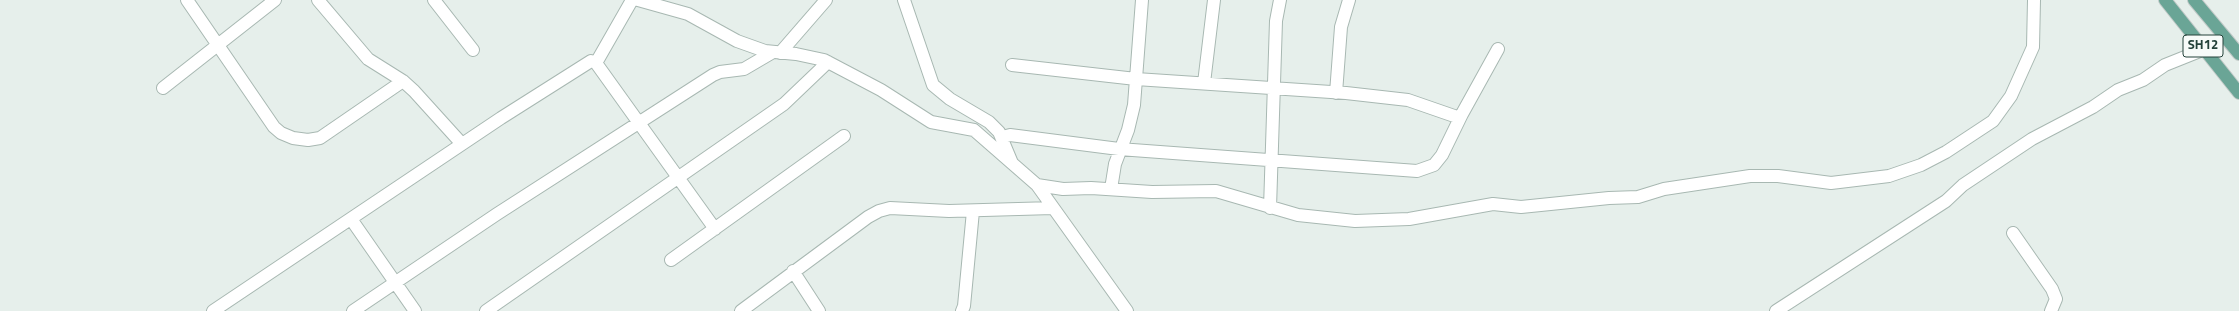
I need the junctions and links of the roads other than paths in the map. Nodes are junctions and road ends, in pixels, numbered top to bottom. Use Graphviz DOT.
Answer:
graph roads {
  1 [pos="187,0"];
  2 [pos="275,0"];
  3 [pos="318,0"];
  4 [pos="434,0"];
  5 [pos="632,0"];
  6 [pos="638,0"];
  7 [pos="826,0"];
  8 [pos="904,0"];
  9 [pos="1142,0"];
  10 [pos="1214,0"];
  11 [pos="1280,0"];
  12 [pos="1349,0"];
  13 [pos="2034,0"];
  14 [pos="2165,0"];
  15 [pos="2194,0"];
  16 [pos="217,46"];
  17 [pos="1498,49"];
  18 [pos="2205,49"];
  19 [pos="473,50"];
  20 [pos="777,52"];
  21 [pos="2239,54"];
  22 [pos="828,62"];
  23 [pos="596,63"];
  24 [pos="1012,65"];
  25 [pos="1136,78"];
  26 [pos="403,81"];
  27 [pos="1204,83"];
  28 [pos="163,88"];
  29 [pos="1274,88"];
  30 [pos="1336,93"];
  31 [pos="2239,93"];
  32 [pos="1460,118"];
  33 [pos="641,123"];
  34 [pos="844,136"];
  35 [pos="1002,137"];
  36 [pos="462,144"];
  37 [pos="1119,149"];
  38 [pos="1272,160"];
  39 [pos="1013,164"];
  40 [pos="678,178"];
  41 [pos="1037,185"];
  42 [pos="1111,189"];
  43 [pos="1053,208"];
  44 [pos="1270,208"];
  45 [pos="973,211"];
  46 [pos="351,220"];
  47 [pos="715,229"];
  48 [pos="2013,233"];
  49 [pos="671,260"];
  50 [pos="792,271"];
  51 [pos="396,283"];
  52 [pos="212,311"];
  53 [pos="353,311"];
  54 [pos="415,311"];
  55 [pos="486,311"];
  56 [pos="741,311"];
  57 [pos="819,311"];
  58 [pos="962,311"];
  59 [pos="1127,311"];
  60 [pos="1776,311"];
  61 [pos="2051,311"];
  1 -- 16 [label="street"];
  2 -- 16 [label="street"];
  3 -- 26 [label="street"];
  4 -- 19 [label="street"];
  5 -- 23 [label="street"];
  6 -- 20 [label="street"];
  7 -- 20 [label="street"];
  8 -- 35 [label="street"];
  9 -- 25 [label="street"];
  10 -- 27 [label="street"];
  11 -- 29 [label="street"];
  12 -- 30 [label="street"];
  13 -- 44 [label="street"];
  14 -- 18 [label="main road, SH12"];
  15 -- 21 [label="main road"];
  16 -- 26 [label="street"];
  16 -- 28 [label="street"];
  17 -- 32 [label="street"];
  18 -- 31 [label="main road, SH12"];
  18 -- 60 [label="street"];
  20 -- 22 [label="street"];
  20 -- 33 [label="street"];
  22 -- 39 [label="street"];
  22 -- 40 [label="street"];
  23 -- 33 [label="street"];
  23 -- 36 [label="street"];
  24 -- 25 [label="street"];
  25 -- 27 [label="street"];
  25 -- 37 [label="street"];
  26 -- 36 [label="street"];
  27 -- 29 [label="street"];
  29 -- 30 [label="street"];
  29 -- 38 [label="street"];
  30 -- 32 [label="street"];
  32 -- 38 [label="street"];
  33 -- 40 [label="street"];
  33 -- 51 [label="street"];
  34 -- 47 [label="street"];
  35 -- 37 [label="street"];
  35 -- 39 [label="street"];
  36 -- 46 [label="street"];
  37 -- 38 [label="street"];
  37 -- 42 [label="street"];
  38 -- 44 [label="street"];
  39 -- 41 [label="street"];
  40 -- 47 [label="street"];
  40 -- 55 [label="street"];
  41 -- 42 [label="street"];
  41 -- 43 [label="street"];
  42 -- 44 [label="street"];
  43 -- 45 [label="street"];
  43 -- 59 [label="street"];
  45 -- 50 [label="street"];
  45 -- 58 [label="street"];
  46 -- 51 [label="street"];
  46 -- 52 [label="street"];
  47 -- 49 [label="street"];
  48 -- 61 [label="street"];
  50 -- 56 [label="street"];
  50 -- 57 [label="street"];
  51 -- 53 [label="street"];
  51 -- 54 [label="street"];
}
